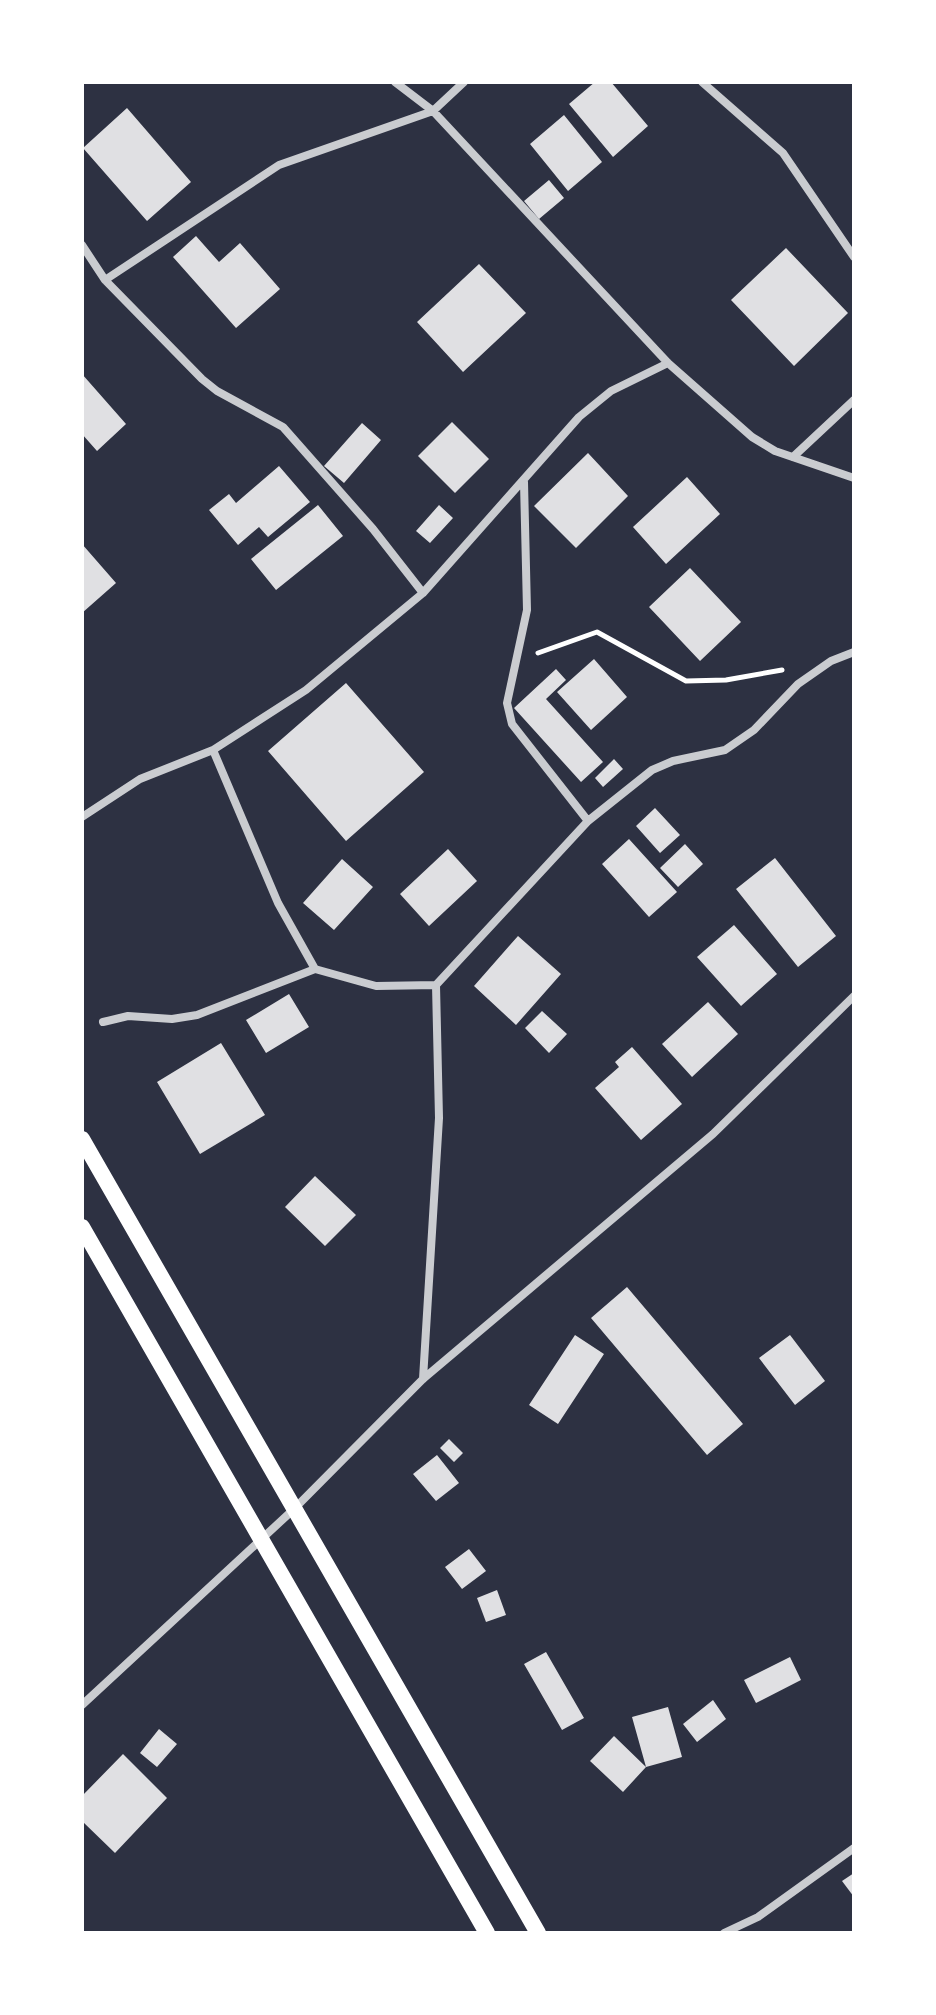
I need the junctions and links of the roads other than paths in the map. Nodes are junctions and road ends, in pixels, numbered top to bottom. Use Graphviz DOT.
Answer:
graph roads {
  1 [pos="395,82"];
  2 [pos="464,82"];
  3 [pos="702,82"];
  4 [pos="433,111"];
  5 [pos="82,245"];
  6 [pos="852,252"];
  7 [pos="105,280"];
  8 [pos="668,363"];
  9 [pos="854,400"];
  10 [pos="793,457"];
  11 [pos="854,478"];
  12 [pos="524,481"];
  13 [pos="423,593"];
  14 [pos="854,652"];
  15 [pos="213,750"];
  16 [pos="82,817"];
  17 [pos="588,821"];
  18 [pos="315,969"];
  19 [pos="436,985"];
  20 [pos="854,996"];
  21 [pos="103,1022"];
  22 [pos="82,1139"];
  23 [pos="82,1227"];
  24 [pos="423,1379"];
  25 [pos="294,1509"];
  26 [pos="262,1540"];
  27 [pos="82,1705"];
  28 [pos="854,1848"];
  29 [pos="487,1933"];
  30 [pos="538,1933"];
  31 [pos="724,1933"];
  1 -- 4 [label="street"];
  2 -- 4 [label="street"];
  3 -- 6 [label="street"];
  4 -- 7 [label="street"];
  4 -- 8 [label="street"];
  5 -- 7 [label="street"];
  7 -- 13 [label="street"];
  8 -- 10 [label="street"];
  8 -- 12 [label="street"];
  9 -- 10 [label="street"];
  10 -- 11 [label="street"];
  12 -- 13 [label="street"];
  12 -- 17 [label="street"];
  13 -- 15 [label="street"];
  14 -- 17 [label="street"];
  15 -- 16 [label="street"];
  15 -- 18 [label="street"];
  17 -- 19 [label="street"];
  18 -- 19 [label="street"];
  18 -- 21 [label="street"];
  19 -- 24 [label="street"];
  20 -- 24 [label="street"];
  22 -- 25 [label="main road"];
  23 -- 26 [label="main road"];
  24 -- 25 [label="street"];
  25 -- 26 [label="street"];
  25 -- 30 [label="main road"];
  26 -- 27 [label="street"];
  26 -- 29 [label="main road"];
  28 -- 31 [label="street"];
}
